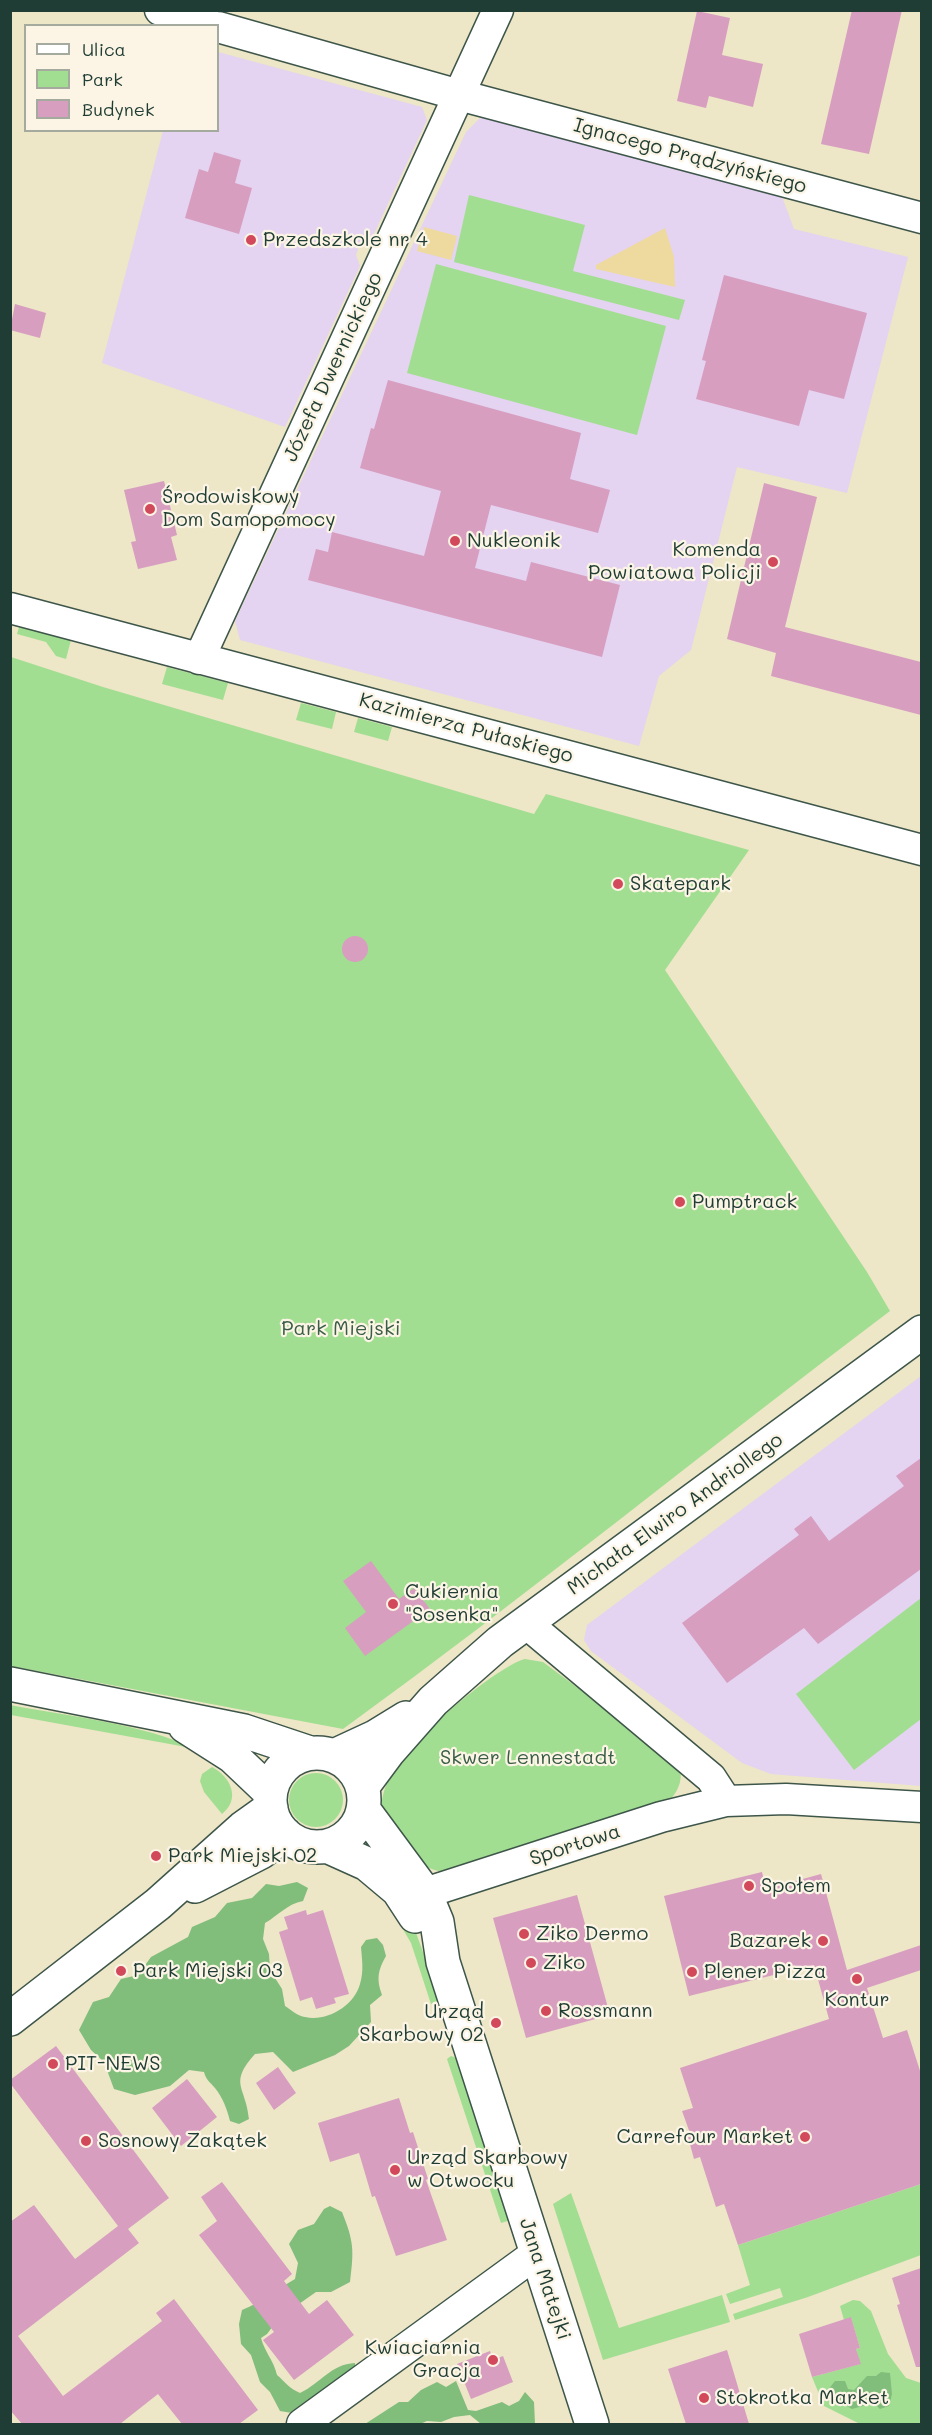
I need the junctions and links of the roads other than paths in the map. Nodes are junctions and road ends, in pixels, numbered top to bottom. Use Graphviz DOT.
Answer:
graph roads {
  1 [pos="160,10"];
  2 [pos="498,10"];
  3 [pos="206,24"];
  4 [pos="219,27"];
  5 [pos="459,95"];
  6 [pos="921,218"];
  7 [pos="10,608"];
  8 [pos="199,659"];
  9 [pos="921,850"];
  10 [pos="921,1332"];
  11 [pos="526,1623"];
  12 [pos="10,1684"];
  13 [pos="433,1701"];
  14 [pos="163,1713"];
  15 [pos="322,1754"];
  16 [pos="363,1798"];
  17 [pos="726,1801"];
  18 [pos="921,1807"];
  19 [pos="275,1812"];
  20 [pos="327,1846"];
  21 [pos="425,1893"];
  22 [pos="443,1962"];
  23 [pos="10,2019"];
  24 [pos="537,2253"];
  25 [pos="302,2424"];
  26 [pos="592,2424"];
  1 -- 3 [label="street"];
  2 -- 5 [label="street, Józefa Dwernickiego"];
  4 -- 5 [label="street, Ignacego Prądzyńskiego"];
  5 -- 6 [label="street, Ignacego Prądzyńskiego"];
  5 -- 8 [label="street, Józefa Dwernickiego"];
  7 -- 8 [label="street, Kazimierza Pułaskiego"];
  8 -- 9 [label="street, Kazimierza Pułaskiego"];
  10 -- 11 [label="main road, Michała Elwiro Andriollego"];
  11 -- 13 [label="main road, Michała Elwiro Andriollego"];
  11 -- 17 [label="street"];
  12 -- 14 [label="main road"];
  13 -- 15 [label="main road, Michała Elwiro Andriollego"];
  13 -- 16 [label="main road, Michała Elwiro Andriollego"];
  14 -- 15 [label="main road"];
  14 -- 19 [label="main road"];
  15 -- 16 [label="main road"];
  15 -- 19 [label="main road"];
  16 -- 20 [label="main road"];
  16 -- 21 [label="main road, Jana Matejki"];
  17 -- 18 [label="street, Sportowa"];
  17 -- 21 [label="street, Sportowa"];
  19 -- 20 [label="main road"];
  19 -- 23 [label="main road"];
  20 -- 22 [label="main road, Jana Matejki"];
  21 -- 22 [label="main road, Jana Matejki"];
  22 -- 24 [label="main road, Jana Matejki"];
  24 -- 25 [label="street"];
  24 -- 26 [label="main road, Jana Matejki"];
}
